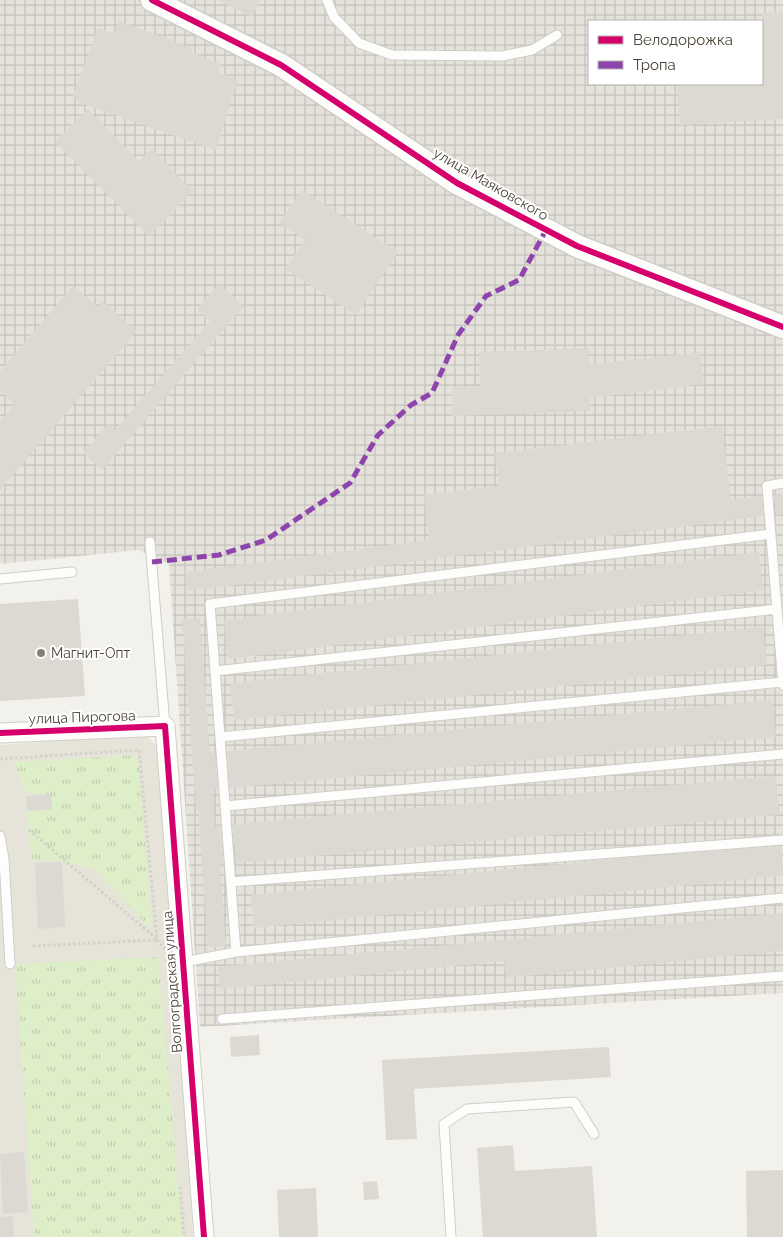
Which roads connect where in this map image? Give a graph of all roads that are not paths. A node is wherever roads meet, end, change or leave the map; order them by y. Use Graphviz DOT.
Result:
graph roads {
  1 [pos="152,0"];
  2 [pos="328,0"];
  3 [pos="557,35"];
  4 [pos="783,327"];
  5 [pos="783,482"];
  6 [pos="771,534"];
  7 [pos="150,542"];
  8 [pos="72,572"];
  9 [pos="0,579"];
  10 [pos="777,609"];
  11 [pos="215,671"];
  12 [pos="783,683"];
  13 [pos="165,726"];
  14 [pos="0,733"];
  15 [pos="220,737"];
  16 [pos="783,754"];
  17 [pos="226,806"];
  18 [pos="0,836"];
  19 [pos="783,840"];
  20 [pos="231,882"];
  21 [pos="783,898"];
  22 [pos="236,952"];
  23 [pos="184,962"];
  24 [pos="10,964"];
  25 [pos="783,976"];
  26 [pos="222,1019"];
  27 [pos="594,1134"];
  28 [pos="204,1237"];
  29 [pos="451,1237"];
  1 -- 4 [label="street, улица Маяковского"];
  2 -- 3 [label="lane"];
  5 -- 6 [label="lane"];
  6 -- 10 [label="lane"];
  6 -- 11 [label="lane"];
  7 -- 13 [label="lane"];
  8 -- 9 [label="lane"];
  10 -- 11 [label="lane"];
  10 -- 12 [label="lane"];
  11 -- 15 [label="lane"];
  12 -- 15 [label="lane"];
  13 -- 14 [label="street, улица Пирогова"];
  13 -- 23 [label="street, Волгоградская улица"];
  15 -- 17 [label="lane"];
  16 -- 17 [label="lane"];
  17 -- 20 [label="lane"];
  18 -- 24 [label="lane"];
  19 -- 20 [label="lane"];
  20 -- 22 [label="lane"];
  21 -- 22 [label="lane"];
  22 -- 23 [label="lane"];
  23 -- 28 [label="street, Волгоградская улица"];
  25 -- 26 [label="lane"];
  27 -- 29 [label="lane"];
}
